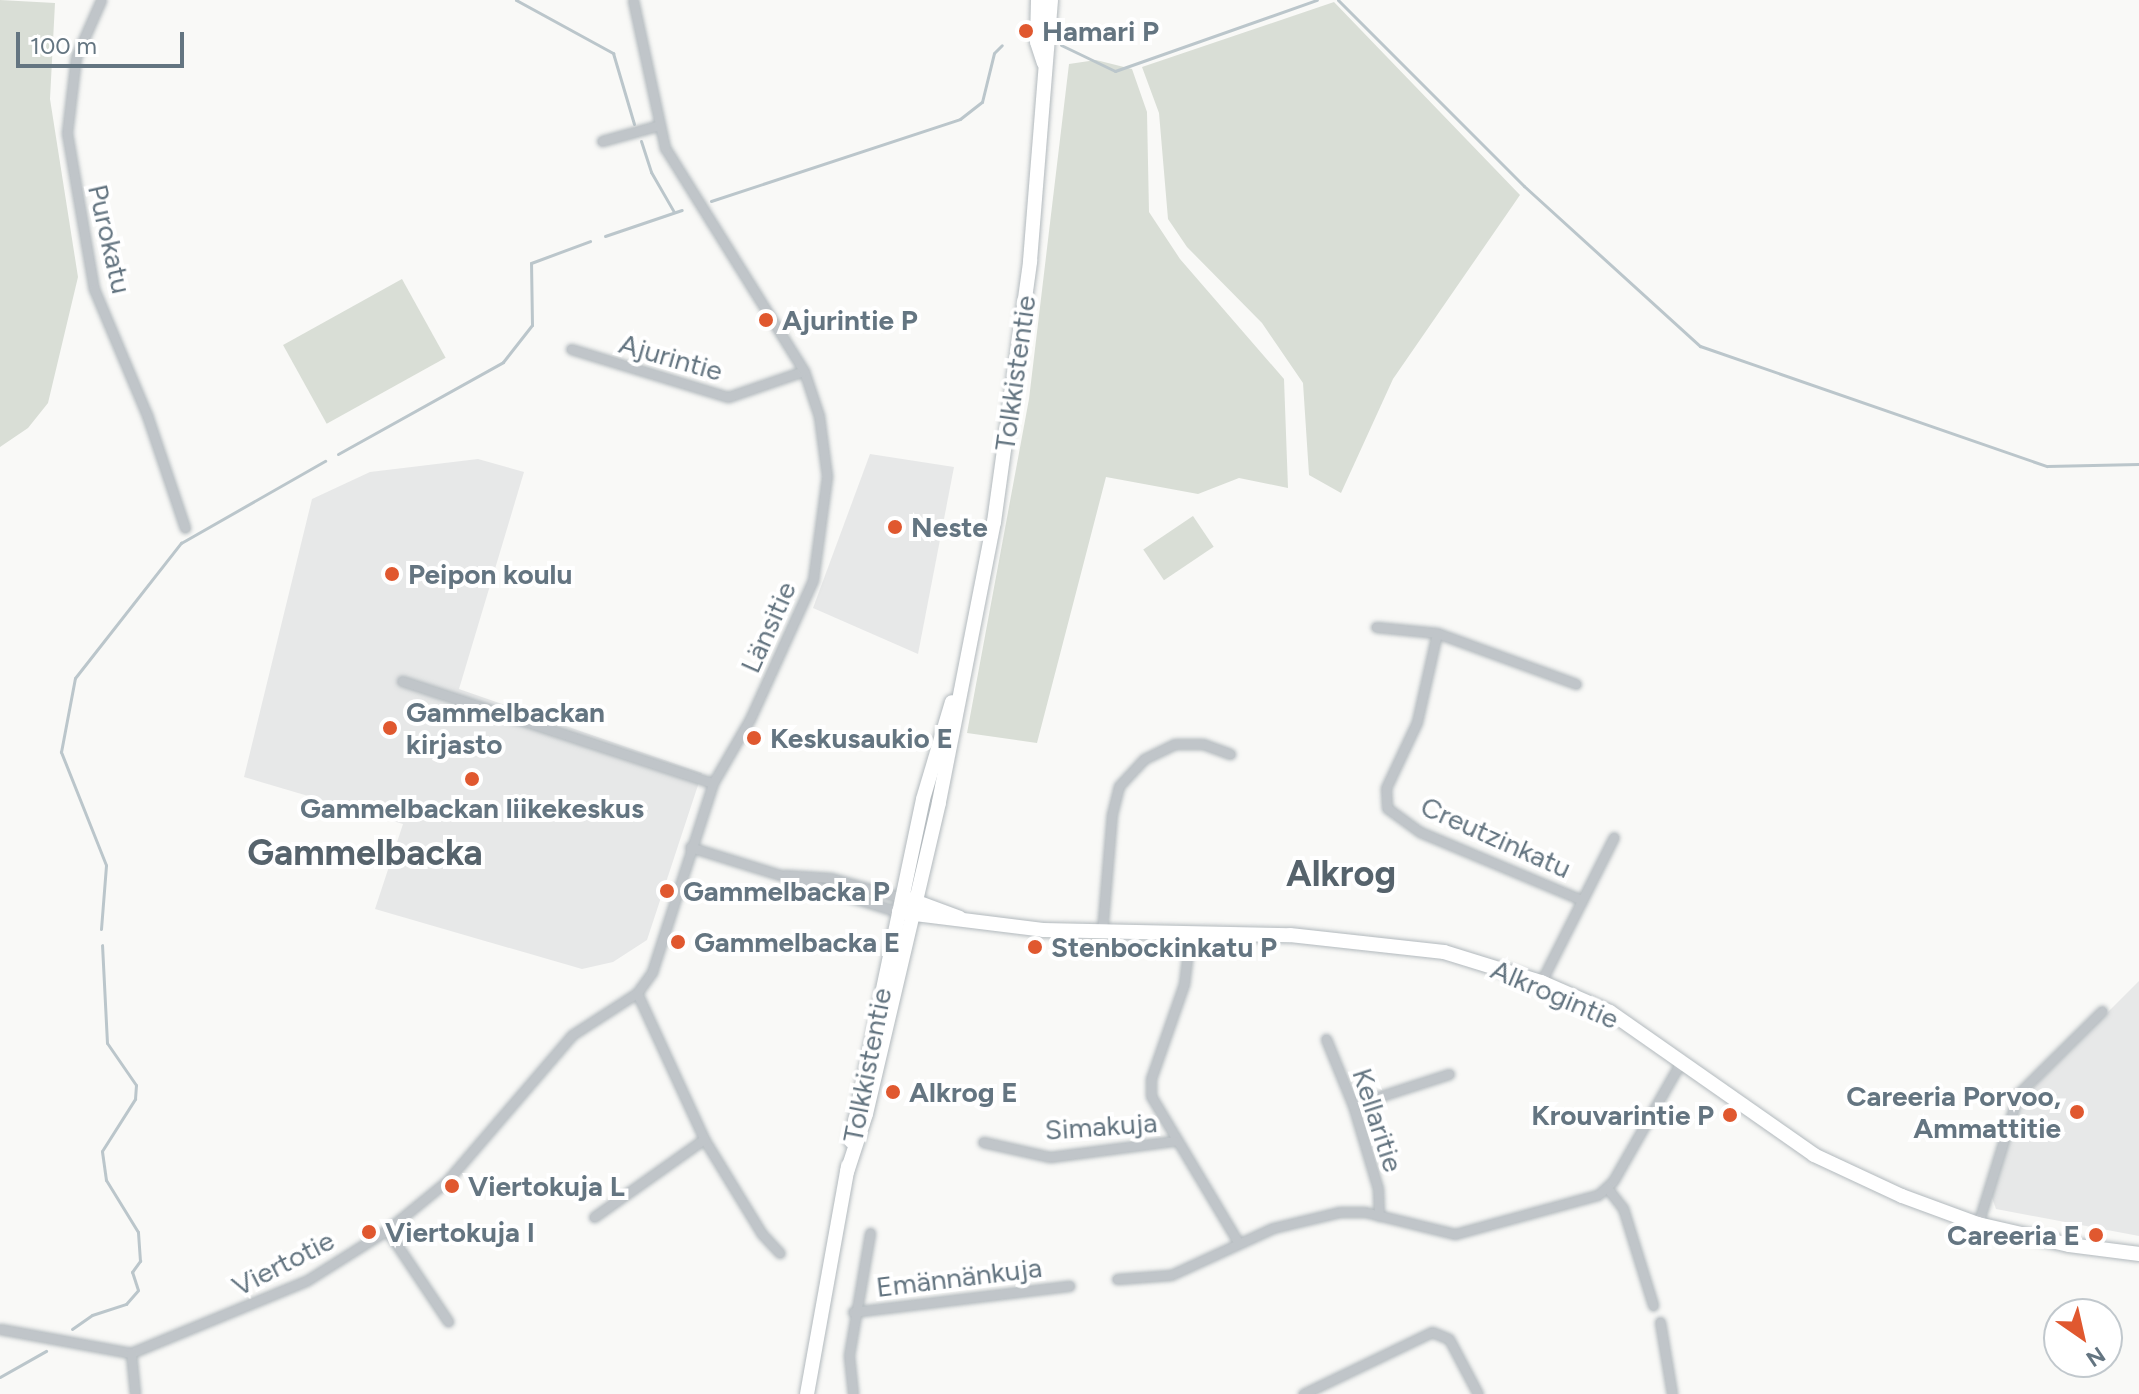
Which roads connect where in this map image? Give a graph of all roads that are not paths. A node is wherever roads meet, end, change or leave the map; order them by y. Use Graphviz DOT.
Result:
graph roads {
  1 [pos="101,0"];
  2 [pos="633,0"];
  3 [pos="1038,0"];
  4 [pos="1051,0"];
  5 [pos="1044,63"];
  6 [pos="656,126"];
  7 [pos="602,141"];
  8 [pos="571,349"];
  9 [pos="804,371"];
  10 [pos="185,528"];
  11 [pos="1376,627"];
  12 [pos="1437,633"];
  13 [pos="402,681"];
  14 [pos="1576,684"];
  15 [pos="1230,754"];
  16 [pos="713,783"];
  17 [pos="1614,837"];
  18 [pos="690,847"];
  19 [pos="779,875"];
  20 [pos="1582,900"];
  21 [pos="907,907"];
  22 [pos="1102,932"];
  23 [pos="1190,934"];
  24 [pos="1541,982"];
  25 [pos="637,993"];
  26 [pos="2102,1011"];
  27 [pos="1326,1039"];
  28 [pos="1682,1060"];
  29 [pos="1449,1074"];
  30 [pos="1353,1105"];
  31 [pos="704,1139"];
  32 [pos="1174,1141"];
  33 [pos="983,1142"];
  34 [pos="1608,1189"];
  35 [pos="1379,1216"];
  36 [pos="594,1217"];
  37 [pos="1978,1224"];
  38 [pos="387,1230"];
  39 [pos="870,1233"];
  40 [pos="1238,1242"];
  41 [pos="780,1253"];
  42 [pos="2139,1254"];
  43 [pos="1117,1279"];
  44 [pos="1069,1286"];
  45 [pos="1653,1305"];
  46 [pos="853,1312"];
  47 [pos="448,1321"];
  48 [pos="1660,1322"];
  49 [pos="0,1329"];
  50 [pos="131,1353"];
  51 [pos="135,1394"];
  52 [pos="807,1394"];
  53 [pos="853,1394"];
  54 [pos="1303,1394"];
  55 [pos="1478,1394"];
  56 [pos="1672,1394"];
  1 -- 10 [label="street, Purokatu"];
  2 -- 6 [label="street, Länsitie"];
  3 -- 5 [label="street, Tolkkistentie"];
  4 -- 5 [label="street, Tolkkistentie"];
  5 -- 21 [label="street, Tolkkistentie"];
  6 -- 7 [label="street"];
  6 -- 9 [label="street, Länsitie"];
  8 -- 9 [label="street, Ajurintie"];
  9 -- 16 [label="street, Länsitie"];
  11 -- 12 [label="street"];
  12 -- 14 [label="street"];
  12 -- 20 [label="street, Creutzinkatu"];
  13 -- 16 [label="street"];
  15 -- 22 [label="street"];
  16 -- 18 [label="street, Länsitie"];
  17 -- 20 [label="street"];
  18 -- 19 [label="street"];
  18 -- 25 [label="street, Länsitie"];
  19 -- 21 [label="street"];
  19 -- 21 [label="street"];
  20 -- 24 [label="street"];
  21 -- 22 [label="street, Alkrogintie"];
  21 -- 52 [label="street, Tolkkistentie"];
  22 -- 23 [label="street, Alkrogintie"];
  23 -- 24 [label="street, Alkrogintie"];
  23 -- 32 [label="street"];
  24 -- 28 [label="street, Alkrogintie"];
  25 -- 31 [label="street"];
  25 -- 38 [label="street, Viertotie"];
  26 -- 37 [label="street"];
  27 -- 30 [label="street, Kellaritie"];
  28 -- 34 [label="street"];
  28 -- 37 [label="street, Alkrogintie"];
  29 -- 30 [label="street"];
  30 -- 35 [label="street, Kellaritie"];
  31 -- 36 [label="street"];
  31 -- 41 [label="street"];
  32 -- 33 [label="street, Simakuja"];
  32 -- 40 [label="street"];
  34 -- 35 [label="street"];
  34 -- 45 [label="street"];
  35 -- 40 [label="street"];
  37 -- 42 [label="street, Alkrogintie"];
  38 -- 47 [label="street"];
  38 -- 50 [label="street, Viertotie"];
  39 -- 46 [label="street"];
  40 -- 43 [label="street"];
  44 -- 46 [label="street, Emännänkuja"];
  46 -- 53 [label="street"];
  48 -- 56 [label="street"];
  49 -- 50 [label="street"];
  50 -- 51 [label="street"];
  54 -- 55 [label="street"];
}
